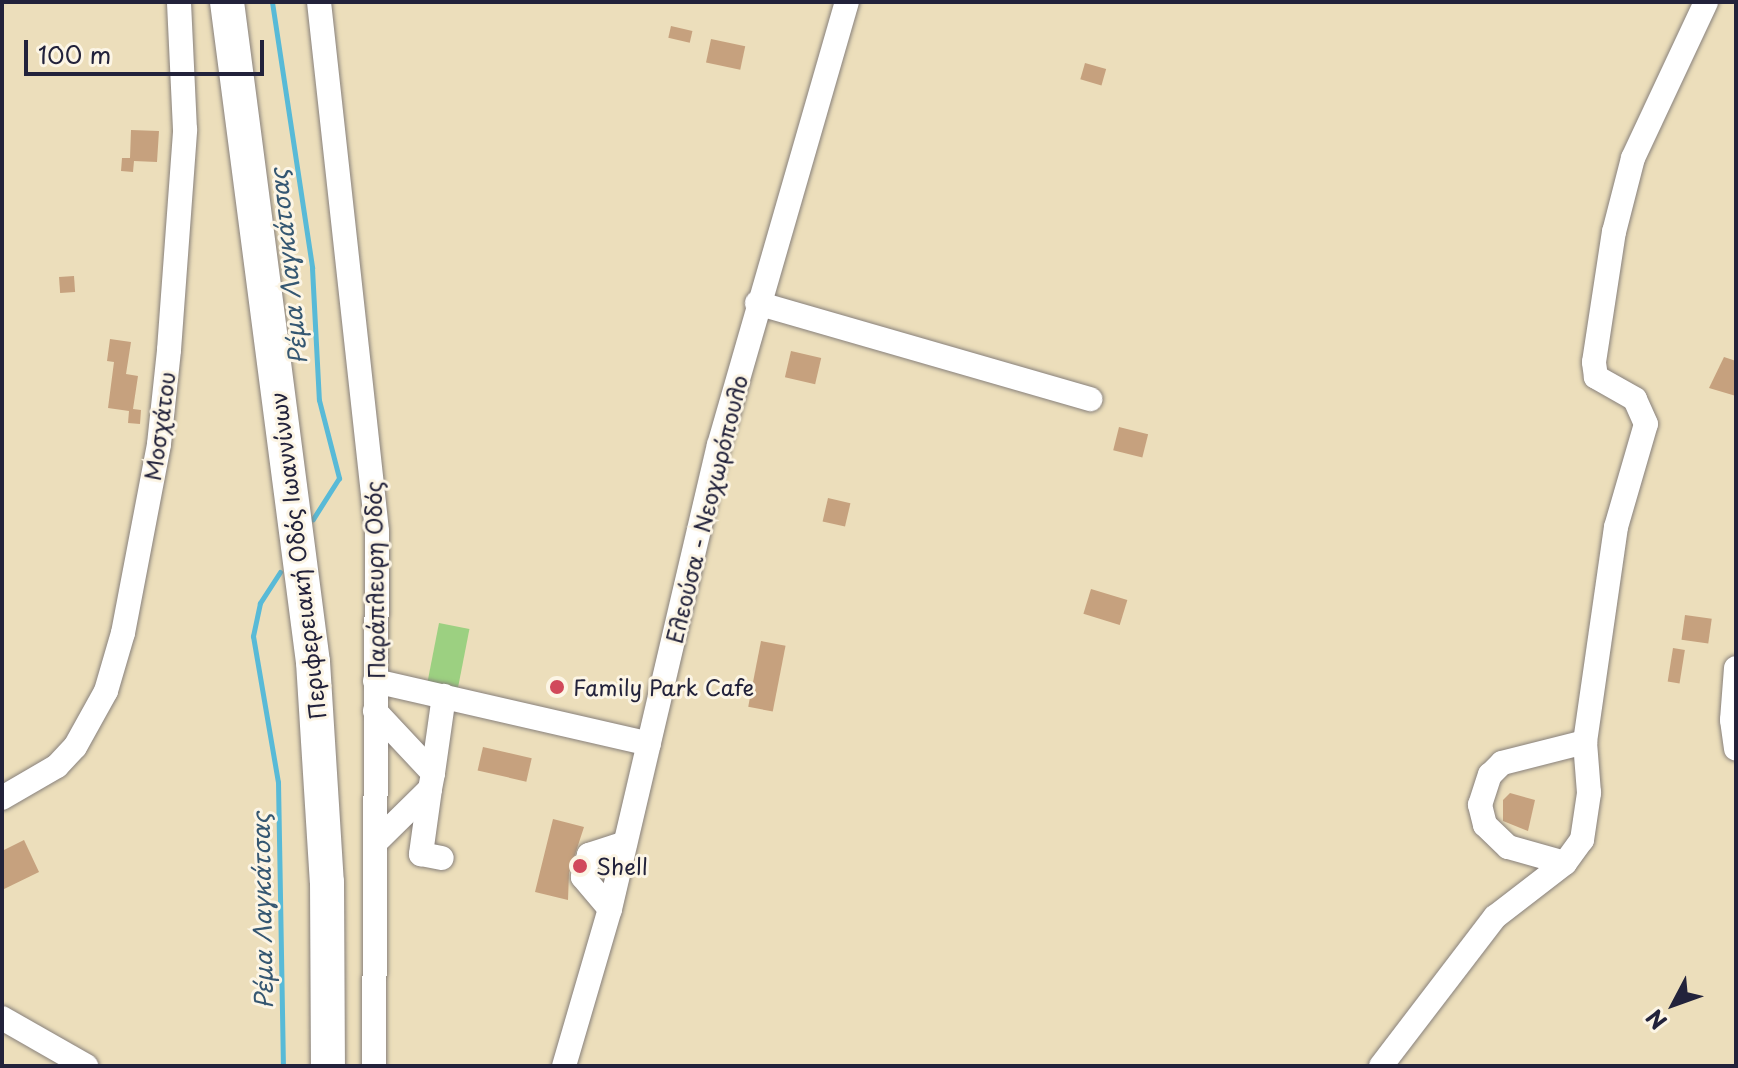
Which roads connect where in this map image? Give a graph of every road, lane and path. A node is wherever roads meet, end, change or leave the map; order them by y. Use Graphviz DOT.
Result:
graph roads {
  1 [pos="179,2"];
  2 [pos="227,2"];
  3 [pos="319,2"];
  4 [pos="847,2"];
  5 [pos="1706,2"];
  6 [pos="757,303"];
  7 [pos="1090,399"];
  8 [pos="1736,668"];
  9 [pos="375,681"];
  10 [pos="444,696"];
  11 [pos="375,711"];
  12 [pos="1585,742"];
  13 [pos="649,744"];
  14 [pos="1736,749"];
  15 [pos="432,781"];
  16 [pos="2,798"];
  17 [pos="375,843"];
  18 [pos="625,843"];
  19 [pos="442,858"];
  20 [pos="1565,863"];
  21 [pos="610,909"];
  22 [pos="2,1018"];
  23 [pos="86,1066"];
  24 [pos="328,1066"];
  25 [pos="374,1066"];
  26 [pos="564,1066"];
  27 [pos="1381,1066"];
  1 -- 16 [label="street, Μοσχάτου"];
  2 -- 24 [label="highway, Περιφερειακή Οδός Ιωαννίνων"];
  3 -- 9 [label="street, Παράπλευρη Οδός"];
  4 -- 6 [label="street, Ελεούσα - Νεοχωρόπουλο"];
  5 -- 12 [label="street"];
  6 -- 7 [label="street"];
  6 -- 13 [label="street, Ελεούσα - Νεοχωρόπουλο"];
  8 -- 14 [label="street"];
  9 -- 10 [label="street"];
  9 -- 11 [label="street, Παράπλευρη Οδός"];
  10 -- 13 [label="street"];
  10 -- 15 [label="street"];
  11 -- 15 [label="street"];
  11 -- 17 [label="street, Παράπλευρη Οδός"];
  12 -- 20 [label="street"];
  12 -- 20 [label="street"];
  13 -- 18 [label="street, Ελεούσα - Νεοχωρόπουλο"];
  15 -- 17 [label="street"];
  15 -- 19 [label="street"];
  17 -- 25 [label="street, Παράπλευρη Οδός"];
  18 -- 21 [label="street, Ελεούσα - Νεοχωρόπουλο"];
  18 -- 21 [label="street"];
  20 -- 27 [label="street"];
  21 -- 26 [label="street, Ελεούσα - Νεοχωρόπουλο"];
  22 -- 23 [label="street"];
}
